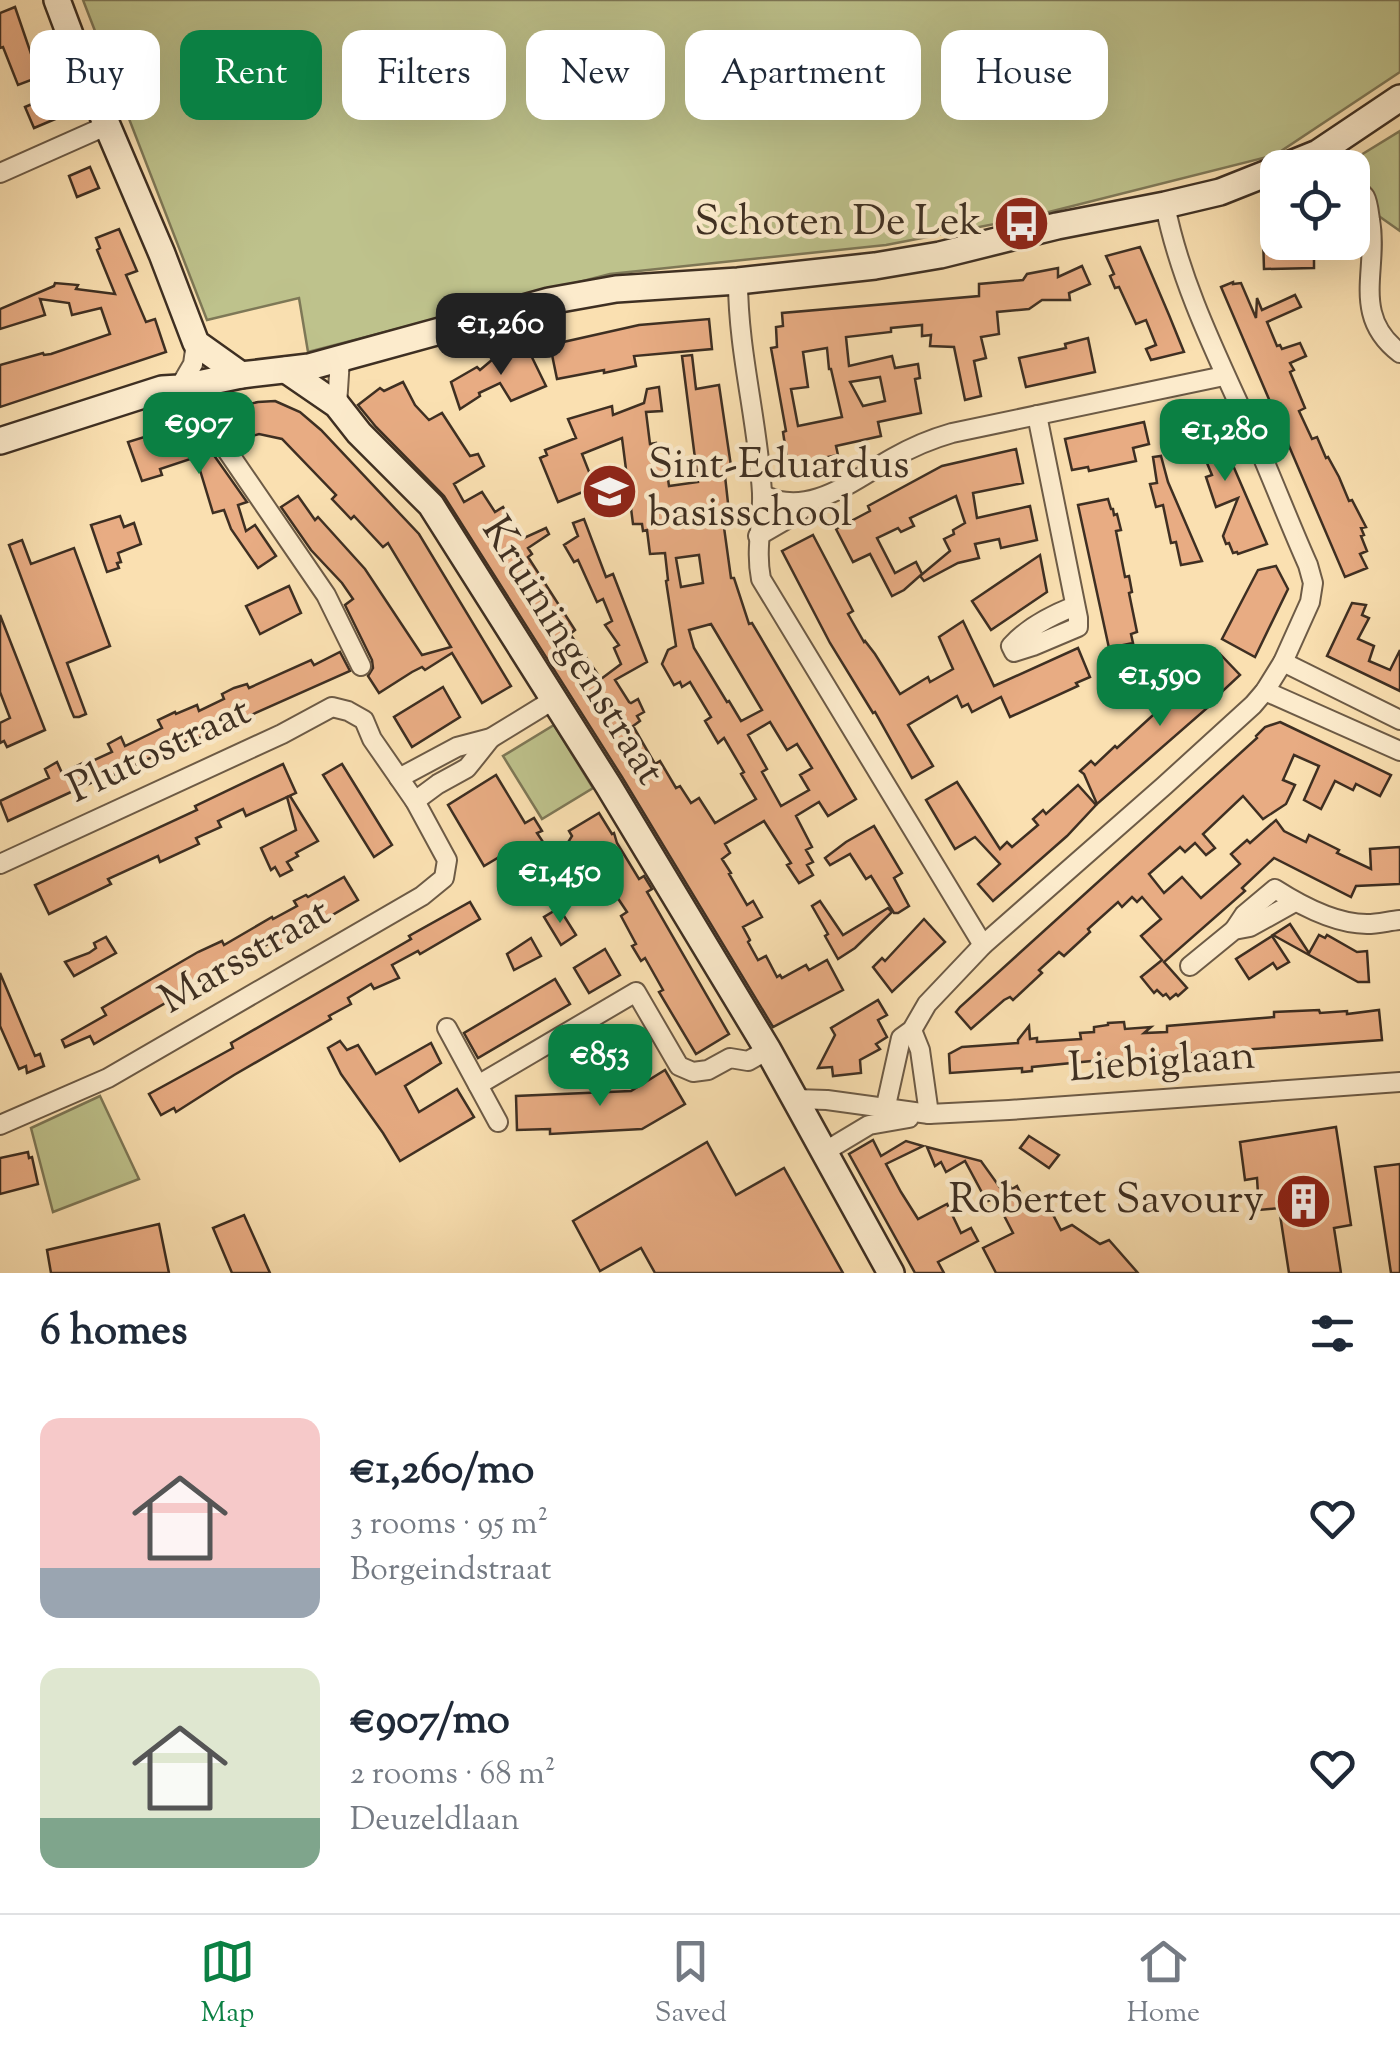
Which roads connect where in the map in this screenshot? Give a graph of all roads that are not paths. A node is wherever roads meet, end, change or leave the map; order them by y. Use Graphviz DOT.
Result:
graph roads {
  1 [pos="57,0"];
  2 [pos="1400,98"];
  3 [pos="108,125"];
  4 [pos="1336,150"];
  5 [pos="0,173"];
  6 [pos="1260,176"];
  7 [pos="1165,205"];
  8 [pos="1370,218"];
  9 [pos="738,281"];
  10 [pos="196,343"];
  11 [pos="1400,353"];
  12 [pos="340,358"];
  13 [pos="286,370"];
  14 [pos="241,375"];
  15 [pos="1224,376"];
  16 [pos="179,388"];
  17 [pos="337,405"];
  18 [pos="1037,415"];
  19 [pos="0,441"];
  20 [pos="0,455"];
  21 [pos="762,494"];
  22 [pos="814,500"];
  23 [pos="758,536"];
  24 [pos="1075,606"];
  25 [pos="1283,662"];
  26 [pos="360,666"];
  27 [pos="1264,691"];
  28 [pos="554,700"];
  29 [pos="348,710"];
  30 [pos="1400,720"];
  31 [pos="491,738"];
  32 [pos="1400,750"];
  33 [pos="399,778"];
  34 [pos="414,801"];
  35 [pos="0,864"];
  36 [pos="1400,920"];
  37 [pos="983,944"];
  38 [pos="1190,966"];
  39 [pos="447,1028"];
  40 [pos="912,1030"];
  41 [pos="768,1050"];
  42 [pos="1400,1082"];
  43 [pos="478,1085"];
  44 [pos="795,1099"];
  45 [pos="884,1110"];
  46 [pos="929,1114"];
  47 [pos="498,1122"];
  48 [pos="0,1125"];
  49 [pos="824,1152"];
  50 [pos="891,1273"];
  1 -- 3 [label="street"];
  2 -- 4 [label="street"];
  3 -- 5 [label="street"];
  3 -- 10 [label="street"];
  6 -- 7 [label="street"];
  7 -- 9 [label="street"];
  7 -- 15 [label="street"];
  8 -- 11 [label="street"];
  9 -- 12 [label="street"];
  9 -- 21 [label="street"];
  10 -- 14 [label="street"];
  10 -- 16 [label="street"];
  12 -- 13 [label="street"];
  12 -- 17 [label="street"];
  13 -- 14 [label="street"];
  13 -- 17 [label="street, Kruiningenstraat"];
  14 -- 16 [label="street"];
  15 -- 18 [label="street"];
  15 -- 25 [label="street"];
  16 -- 19 [label="street"];
  16 -- 20 [label="street"];
  16 -- 26 [label="street"];
  17 -- 28 [label="street, Kruiningenstraat"];
  18 -- 22 [label="street"];
  18 -- 24 [label="street"];
  21 -- 22 [label="street"];
  21 -- 23 [label="street"];
  22 -- 23 [label="street"];
  23 -- 37 [label="street"];
  25 -- 27 [label="street"];
  25 -- 30 [label="street"];
  27 -- 32 [label="street"];
  27 -- 37 [label="street"];
  28 -- 31 [label="street"];
  28 -- 41 [label="street, Kruiningenstraat"];
  29 -- 33 [label="street, Marsstraat"];
  29 -- 35 [label="street, Plutostraat"];
  31 -- 33 [label="street"];
  31 -- 34 [label="street"];
  33 -- 34 [label="street, Marsstraat"];
  34 -- 48 [label="street, Marsstraat"];
  36 -- 38 [label="street"];
  37 -- 40 [label="street"];
  39 -- 43 [label="street"];
  40 -- 45 [label="street"];
  40 -- 46 [label="street"];
  41 -- 43 [label="street"];
  41 -- 44 [label="street, Kruiningenstraat"];
  42 -- 46 [label="street, Liebiglaan"];
  43 -- 47 [label="street"];
  44 -- 45 [label="street, Liebiglaan"];
  44 -- 49 [label="street, Kruiningenstraat"];
  45 -- 46 [label="street, Liebiglaan"];
  46 -- 49 [label="street, Liebiglaan"];
  49 -- 50 [label="street, Kruiningenstraat"];
}
